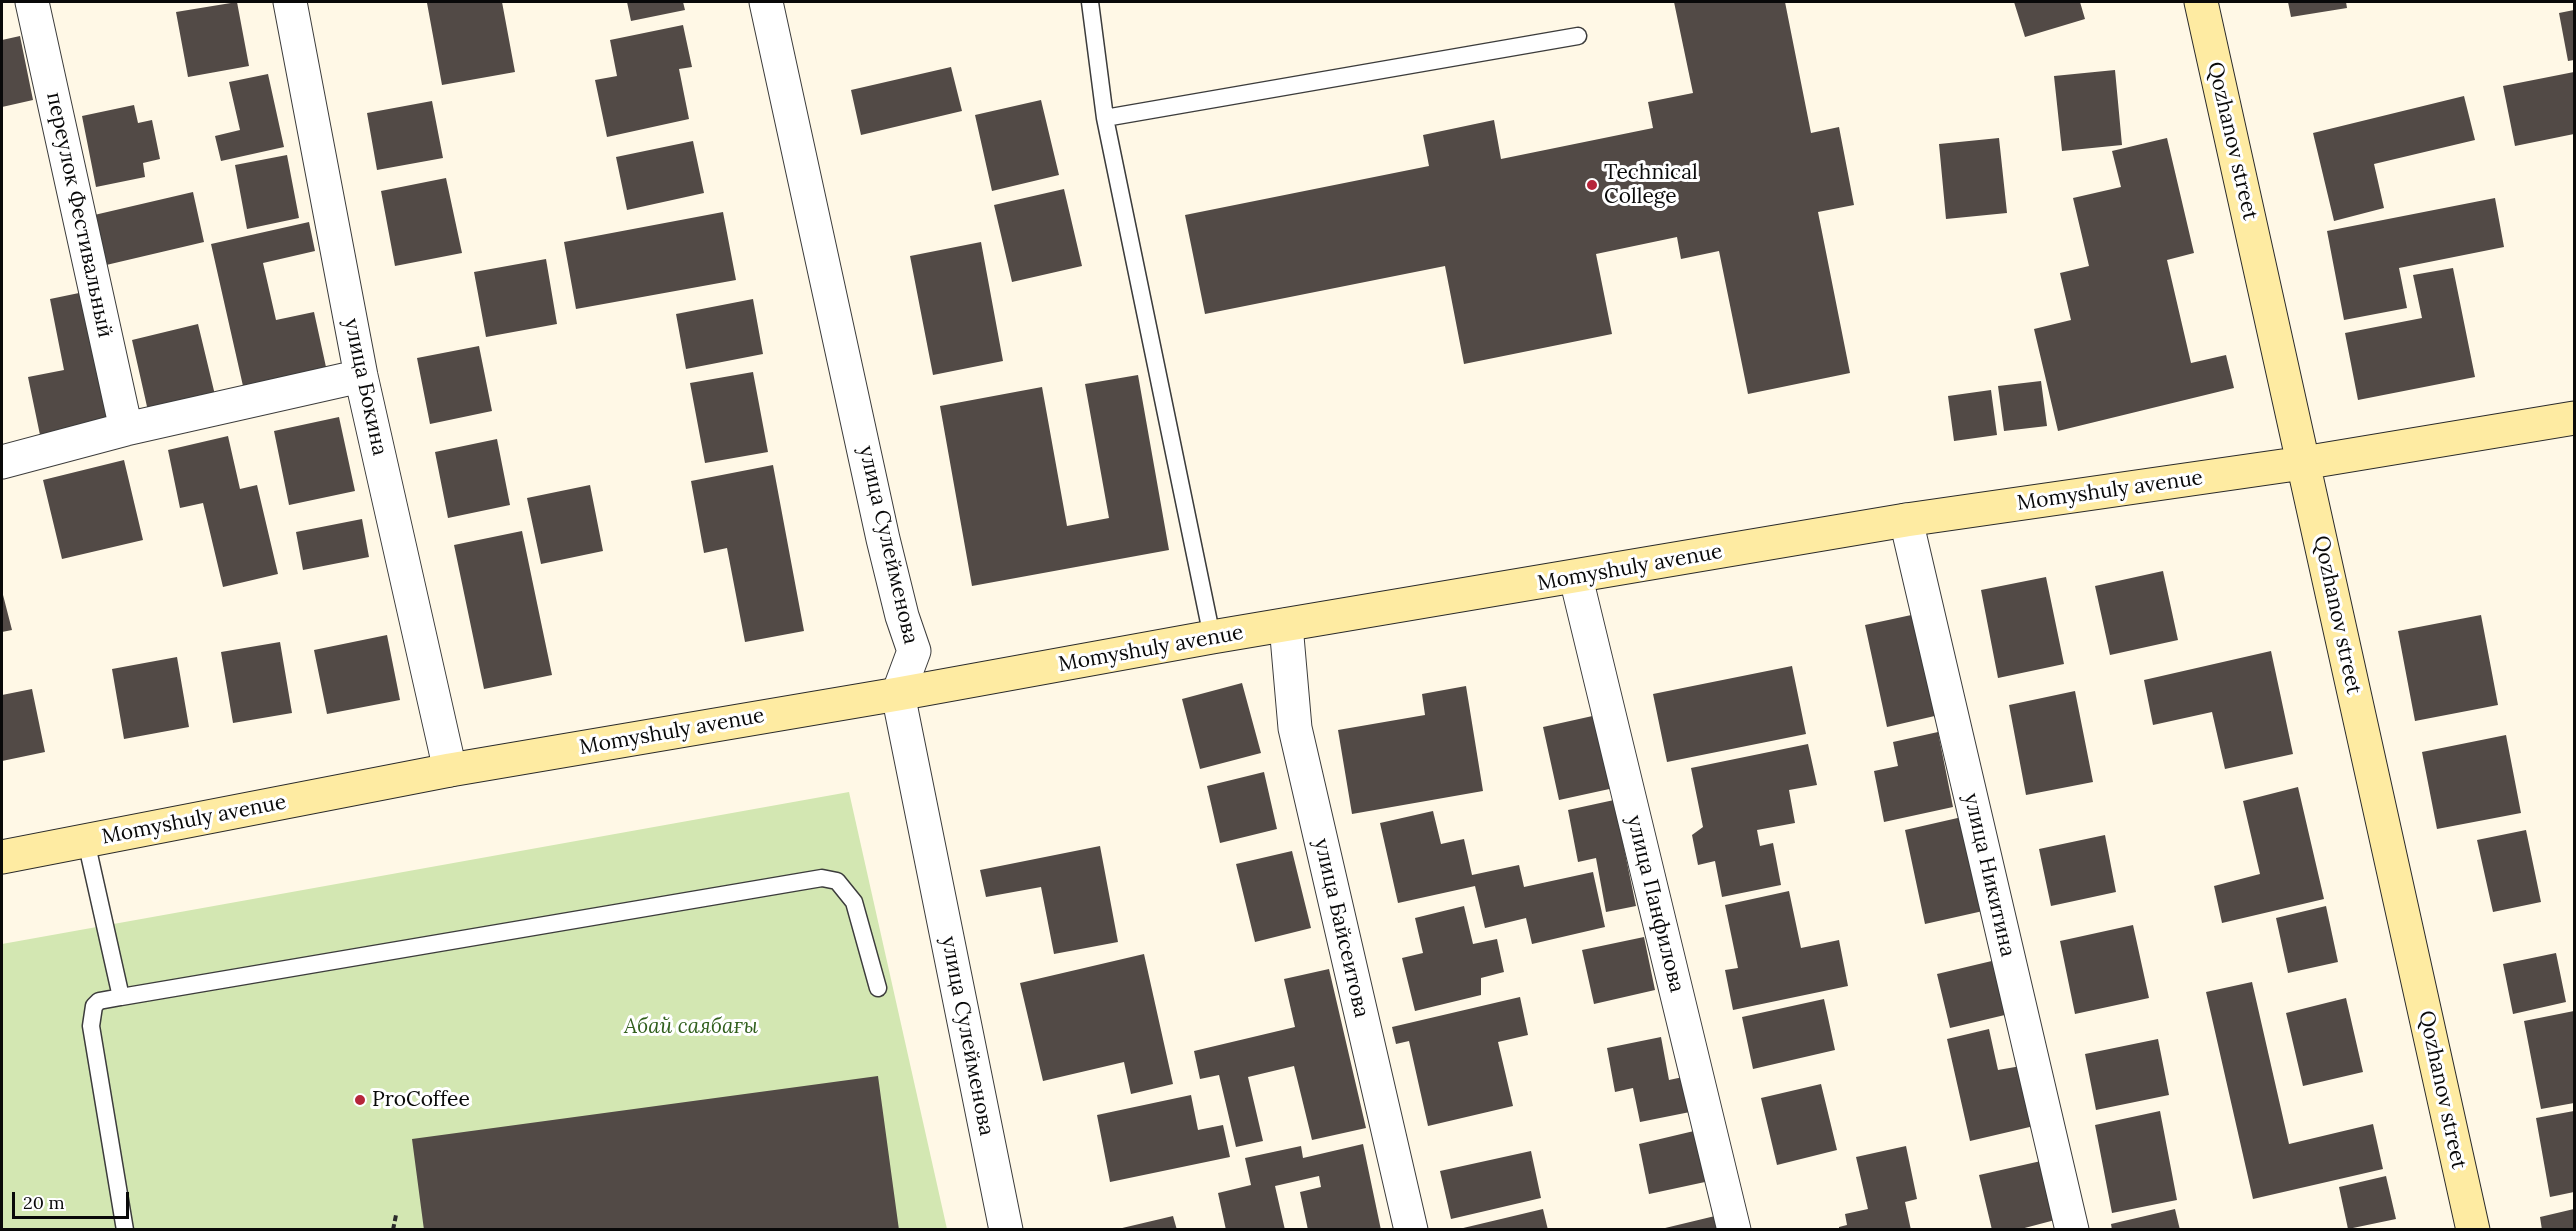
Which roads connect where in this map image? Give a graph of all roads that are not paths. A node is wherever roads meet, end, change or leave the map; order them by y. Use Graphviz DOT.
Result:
graph roads {
  1 [pos="32,2"];
  2 [pos="290,2"];
  3 [pos="766,2"];
  4 [pos="1090,2"];
  5 [pos="2201,2"];
  6 [pos="1578,36"];
  7 [pos="1105,118"];
  8 [pos="361,376"];
  9 [pos="2574,418"];
  10 [pos="126,429"];
  11 [pos="2,462"];
  12 [pos="2303,463"];
  13 [pos="1906,520"];
  14 [pos="1576,578"];
  15 [pos="1286,625"];
  16 [pos="1212,637"];
  17 [pos="898,694"];
  18 [pos="450,770"];
  19 [pos="86,840"];
  20 [pos="2,857"];
  21 [pos="878,988"];
  22 [pos="121,997"];
  23 [pos="125,1230"];
  24 [pos="1006,1230"];
  25 [pos="1411,1230"];
  26 [pos="1734,1230"];
  27 [pos="2072,1230"];
  28 [pos="2473,1230"];
  1 -- 10 [label="street, переулок Фестивальный"];
  2 -- 8 [label="street, улица Бокина"];
  3 -- 17 [label="street, улица Сулейменова"];
  4 -- 7 [label="lane"];
  5 -- 12 [label="main road, Qozhanov street"];
  6 -- 7 [label="lane"];
  7 -- 16 [label="lane"];
  8 -- 10 [label="street"];
  8 -- 18 [label="street, улица Бокина"];
  9 -- 12 [label="main road, Momyshuly avenue"];
  10 -- 11 [label="street"];
  12 -- 13 [label="main road, Momyshuly avenue"];
  12 -- 28 [label="main road, Qozhanov street"];
  13 -- 14 [label="main road, Momyshuly avenue"];
  13 -- 27 [label="street, улица Никитина"];
  14 -- 15 [label="main road, Momyshuly avenue"];
  14 -- 26 [label="street, улица Панфилова"];
  15 -- 16 [label="main road, Momyshuly avenue"];
  15 -- 25 [label="street, улица Байсеитова"];
  16 -- 17 [label="main road, Momyshuly avenue"];
  17 -- 18 [label="main road, Momyshuly avenue"];
  17 -- 24 [label="street, улица Сулейменова"];
  18 -- 19 [label="main road, Momyshuly avenue"];
  19 -- 20 [label="main road, Momyshuly avenue"];
  19 -- 22 [label="lane"];
  21 -- 22 [label="lane"];
  22 -- 23 [label="lane"];
}
